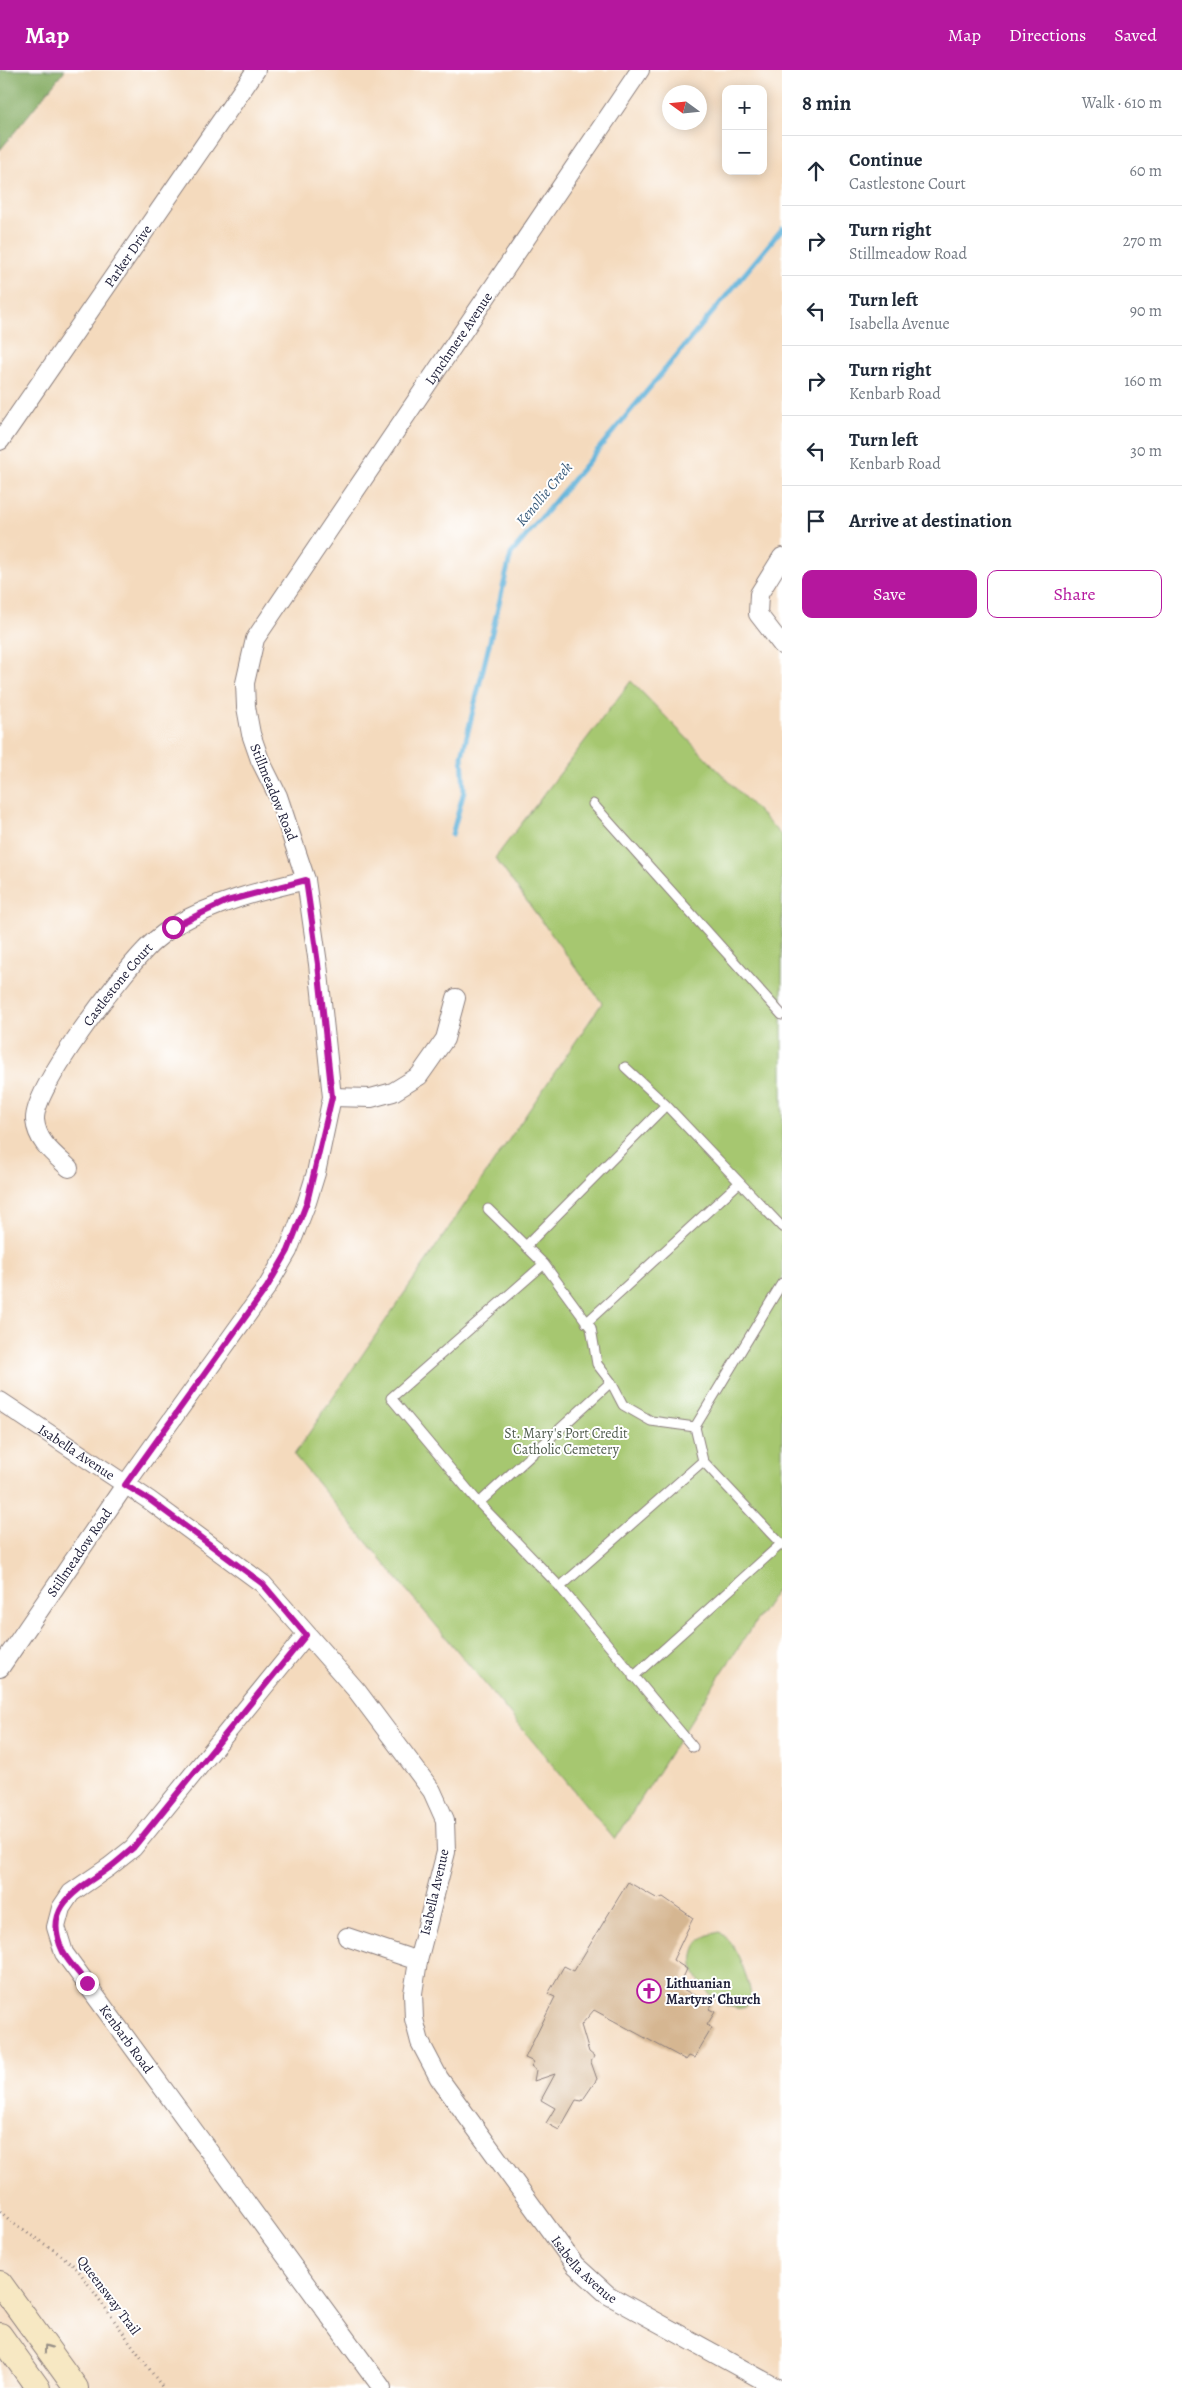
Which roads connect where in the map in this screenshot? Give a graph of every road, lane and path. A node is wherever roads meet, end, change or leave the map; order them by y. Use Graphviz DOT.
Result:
graph roads {
  1 [pos="256,70"];
  2 [pos="640,70"];
  3 [pos="0,441"];
  4 [pos="782,557"];
  5 [pos="278,605"];
  6 [pos="782,645"];
  7 [pos="593,804"];
  8 [pos="306,880"];
  9 [pos="456,998"];
  10 [pos="782,1015"];
  11 [pos="625,1067"];
  12 [pos="332,1097"];
  13 [pos="666,1105"];
  14 [pos="69,1168"];
  15 [pos="739,1183"];
  16 [pos="488,1209"];
  17 [pos="782,1227"];
  18 [pos="526,1246"];
  19 [pos="544,1264"];
  20 [pos="782,1283"];
  21 [pos="586,1323"];
  22 [pos="611,1382"];
  23 [pos="0,1401"];
  24 [pos="695,1427"];
  25 [pos="703,1461"];
  26 [pos="125,1485"];
  27 [pos="480,1502"];
  28 [pos="560,1587"];
  29 [pos="306,1635"];
  30 [pos="0,1668"];
  31 [pos="633,1677"];
  32 [pos="693,1746"];
  33 [pos="347,1937"];
  34 [pos="418,1961"];
  35 [pos="0,2211"];
  36 [pos="0,2283"];
  37 [pos="0,2335"];
  38 [pos="38,2388"];
  39 [pos="76,2388"];
  40 [pos="163,2388"];
  41 [pos="382,2388"];
  42 [pos="777,2388"];
  1 -- 3 [label="street, Parker Drive"];
  2 -- 5 [label="street, Lynchmere Avenue"];
  4 -- 6 [label="street"];
  5 -- 8 [label="street, Stillmeadow Road"];
  7 -- 10 [label="lane"];
  8 -- 12 [label="street, Stillmeadow Road"];
  8 -- 14 [label="street, Castlestone Court"];
  9 -- 12 [label="street"];
  11 -- 13 [label="lane"];
  12 -- 26 [label="street, Stillmeadow Road"];
  13 -- 15 [label="lane"];
  13 -- 18 [label="lane"];
  15 -- 17 [label="lane"];
  15 -- 21 [label="lane"];
  16 -- 18 [label="lane"];
  18 -- 19 [label="lane"];
  19 -- 21 [label="lane"];
  19 -- 27 [label="lane"];
  20 -- 24 [label="lane"];
  21 -- 22 [label="lane"];
  22 -- 24 [label="lane"];
  22 -- 27 [label="lane"];
  23 -- 26 [label="street, Isabella Avenue"];
  24 -- 25 [label="lane"];
  25 -- 28 [label="lane"];
  25 -- 31 [label="lane"];
  26 -- 29 [label="street, Isabella Avenue"];
  26 -- 30 [label="street, Stillmeadow Road"];
  27 -- 28 [label="lane"];
  28 -- 31 [label="lane"];
  29 -- 34 [label="street, Isabella Avenue"];
  29 -- 41 [label="street, Kenbarb Road"];
  31 -- 32 [label="lane"];
  33 -- 34 [label="street"];
  34 -- 42 [label="street, Isabella Avenue"];
  35 -- 40 [label="path, Queensway Trail"];
  39 -- 36 [label="main road, one-way"];
  37 -- 38 [label="main road"];
}
